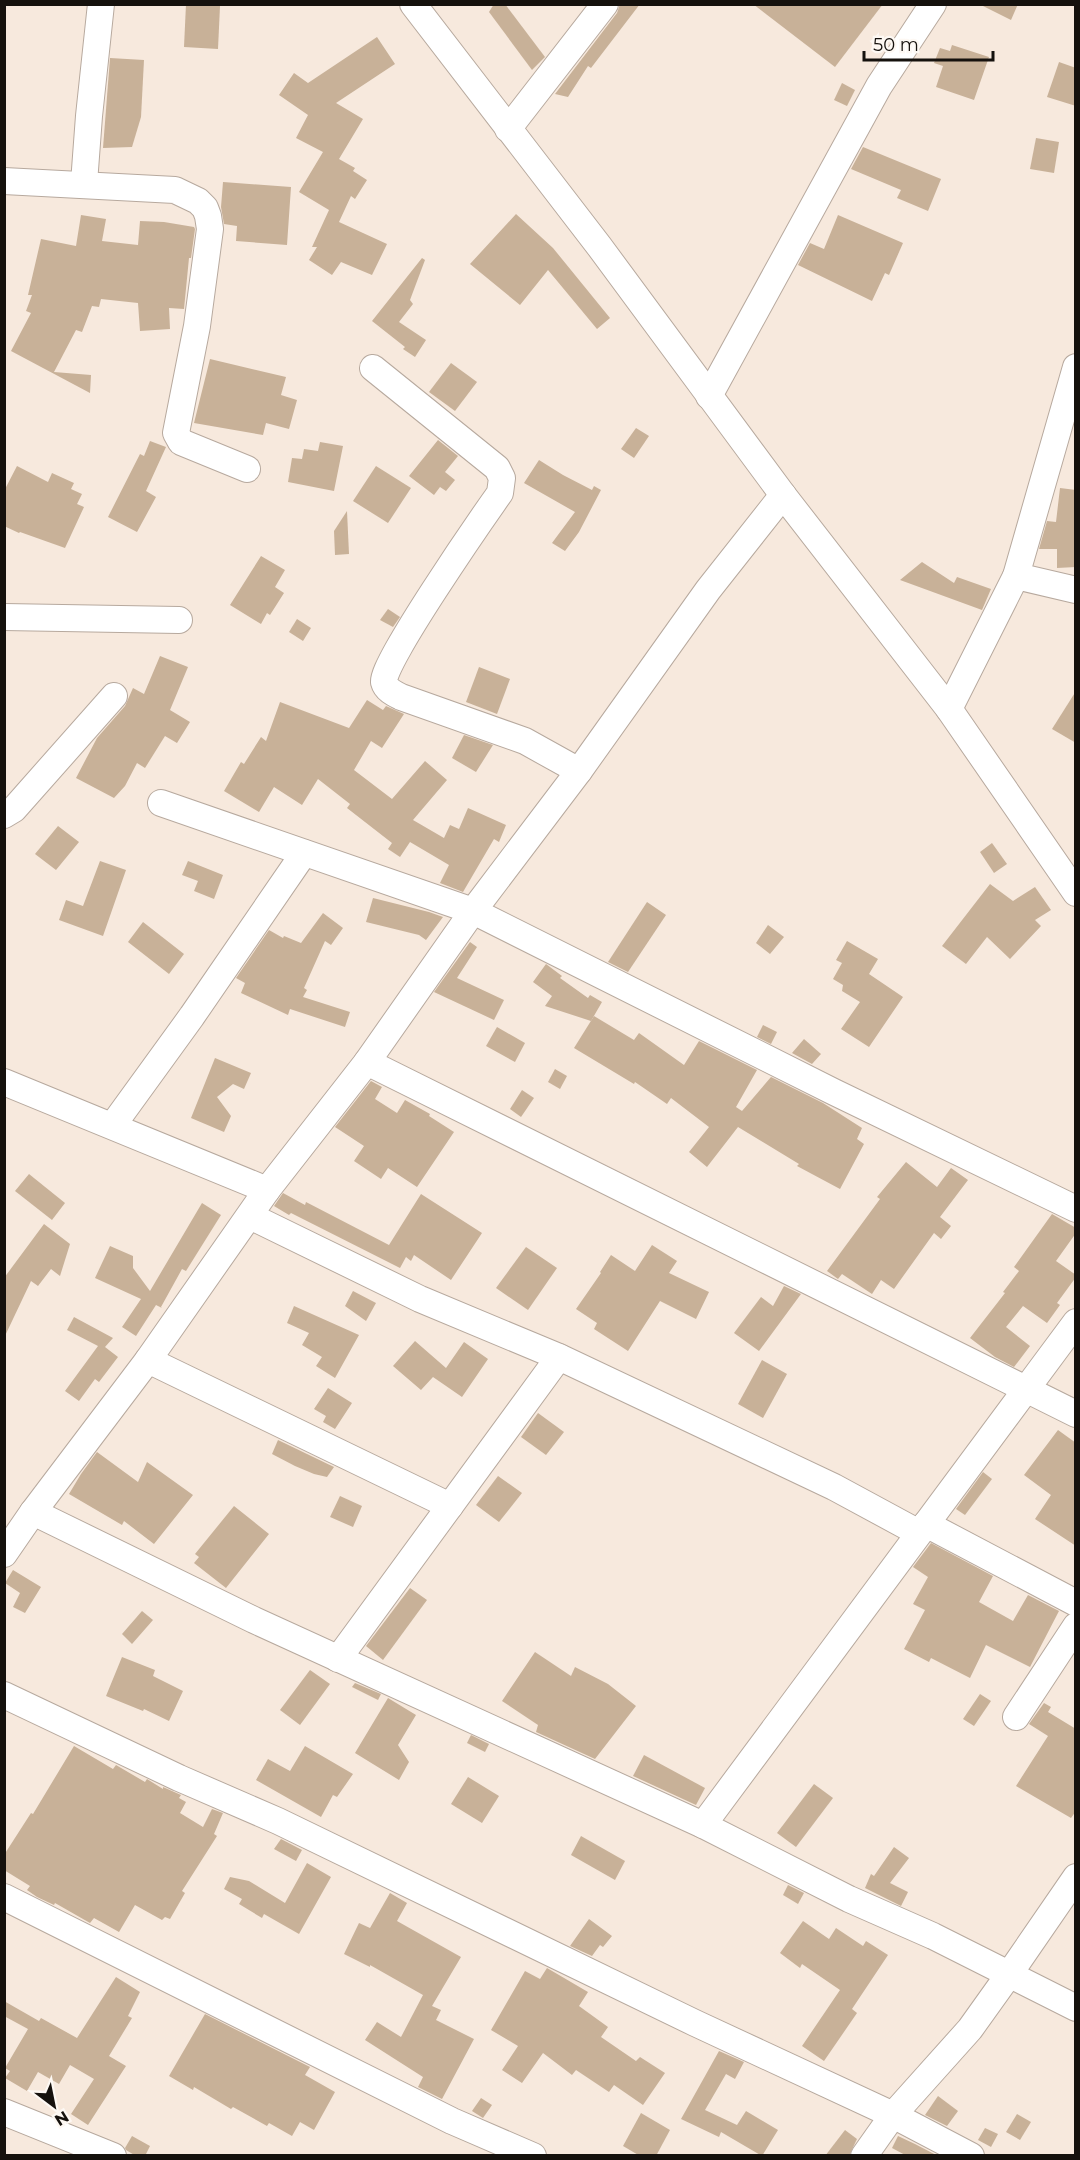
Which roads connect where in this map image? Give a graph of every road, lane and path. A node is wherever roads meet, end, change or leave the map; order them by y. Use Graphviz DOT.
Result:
graph roads {
  1 [pos="101,4"];
  2 [pos="413,4"];
  3 [pos="605,4"];
  4 [pos="933,4"];
  5 [pos="508,129"];
  6 [pos="4,181"];
  7 [pos="84,183"];
  8 [pos="1076,367"];
  9 [pos="373,368"];
  10 [pos="709,396"];
  11 [pos="247,469"];
  12 [pos="783,495"];
  13 [pos="1016,576"];
  14 [pos="1076,590"];
  15 [pos="4,617"];
  16 [pos="179,620"];
  17 [pos="114,696"];
  18 [pos="949,709"];
  19 [pos="579,771"];
  20 [pos="161,803"];
  21 [pos="4,815"];
  22 [pos="304,853"];
  23 [pos="1076,893"];
  24 [pos="473,911"];
  25 [pos="368,1062"];
  26 [pos="4,1082"];
  27 [pos="113,1125"];
  28 [pos="267,1190"];
  29 [pos="1076,1209"];
  30 [pos="250,1216"];
  31 [pos="1076,1322"];
  32 [pos="559,1358"];
  33 [pos="148,1360"];
  34 [pos="1025,1390"];
  35 [pos="1076,1414"];
  36 [pos="450,1506"];
  37 [pos="33,1512"];
  38 [pos="923,1528"];
  39 [pos="4,1554"];
  40 [pos="1076,1603"];
  41 [pos="1076,1626"];
  42 [pos="338,1659"];
  43 [pos="4,1695"];
  44 [pos="1016,1717"];
  45 [pos="703,1825"];
  46 [pos="1076,1876"];
  47 [pos="4,1897"];
  48 [pos="1010,1973"];
  49 [pos="1076,2008"];
  50 [pos="4,2112"];
  51 [pos="893,2115"];
  52 [pos="113,2156"];
  53 [pos="533,2156"];
  54 [pos="864,2156"];
  55 [pos="971,2156"];
  1 -- 7 [label="street"];
  2 -- 5 [label="street"];
  3 -- 5 [label="street"];
  4 -- 10 [label="street"];
  5 -- 10 [label="street"];
  6 -- 7 [label="street"];
  7 -- 11 [label="street"];
  8 -- 13 [label="street"];
  9 -- 19 [label="street"];
  10 -- 12 [label="street"];
  12 -- 18 [label="street"];
  12 -- 19 [label="street"];
  13 -- 14 [label="street"];
  13 -- 18 [label="street"];
  15 -- 16 [label="street"];
  17 -- 21 [label="street"];
  18 -- 23 [label="street"];
  19 -- 24 [label="street"];
  20 -- 22 [label="street"];
  22 -- 24 [label="street"];
  22 -- 27 [label="street"];
  24 -- 25 [label="street"];
  24 -- 29 [label="street"];
  25 -- 28 [label="street"];
  25 -- 34 [label="street"];
  26 -- 27 [label="street"];
  27 -- 28 [label="street"];
  28 -- 30 [label="street"];
  30 -- 32 [label="street"];
  30 -- 33 [label="street"];
  31 -- 34 [label="street"];
  32 -- 36 [label="street"];
  32 -- 38 [label="street"];
  33 -- 36 [label="street"];
  33 -- 37 [label="street"];
  34 -- 35 [label="street"];
  34 -- 38 [label="street"];
  36 -- 42 [label="street"];
  37 -- 39 [label="street"];
  37 -- 42 [label="street"];
  38 -- 40 [label="street"];
  38 -- 45 [label="street"];
  41 -- 44 [label="street"];
  42 -- 45 [label="street"];
  43 -- 51 [label="street"];
  45 -- 48 [label="street"];
  46 -- 48 [label="street"];
  47 -- 53 [label="street"];
  48 -- 49 [label="street"];
  48 -- 51 [label="street"];
  50 -- 52 [label="street"];
  51 -- 54 [label="street"];
  51 -- 55 [label="street"];
}
